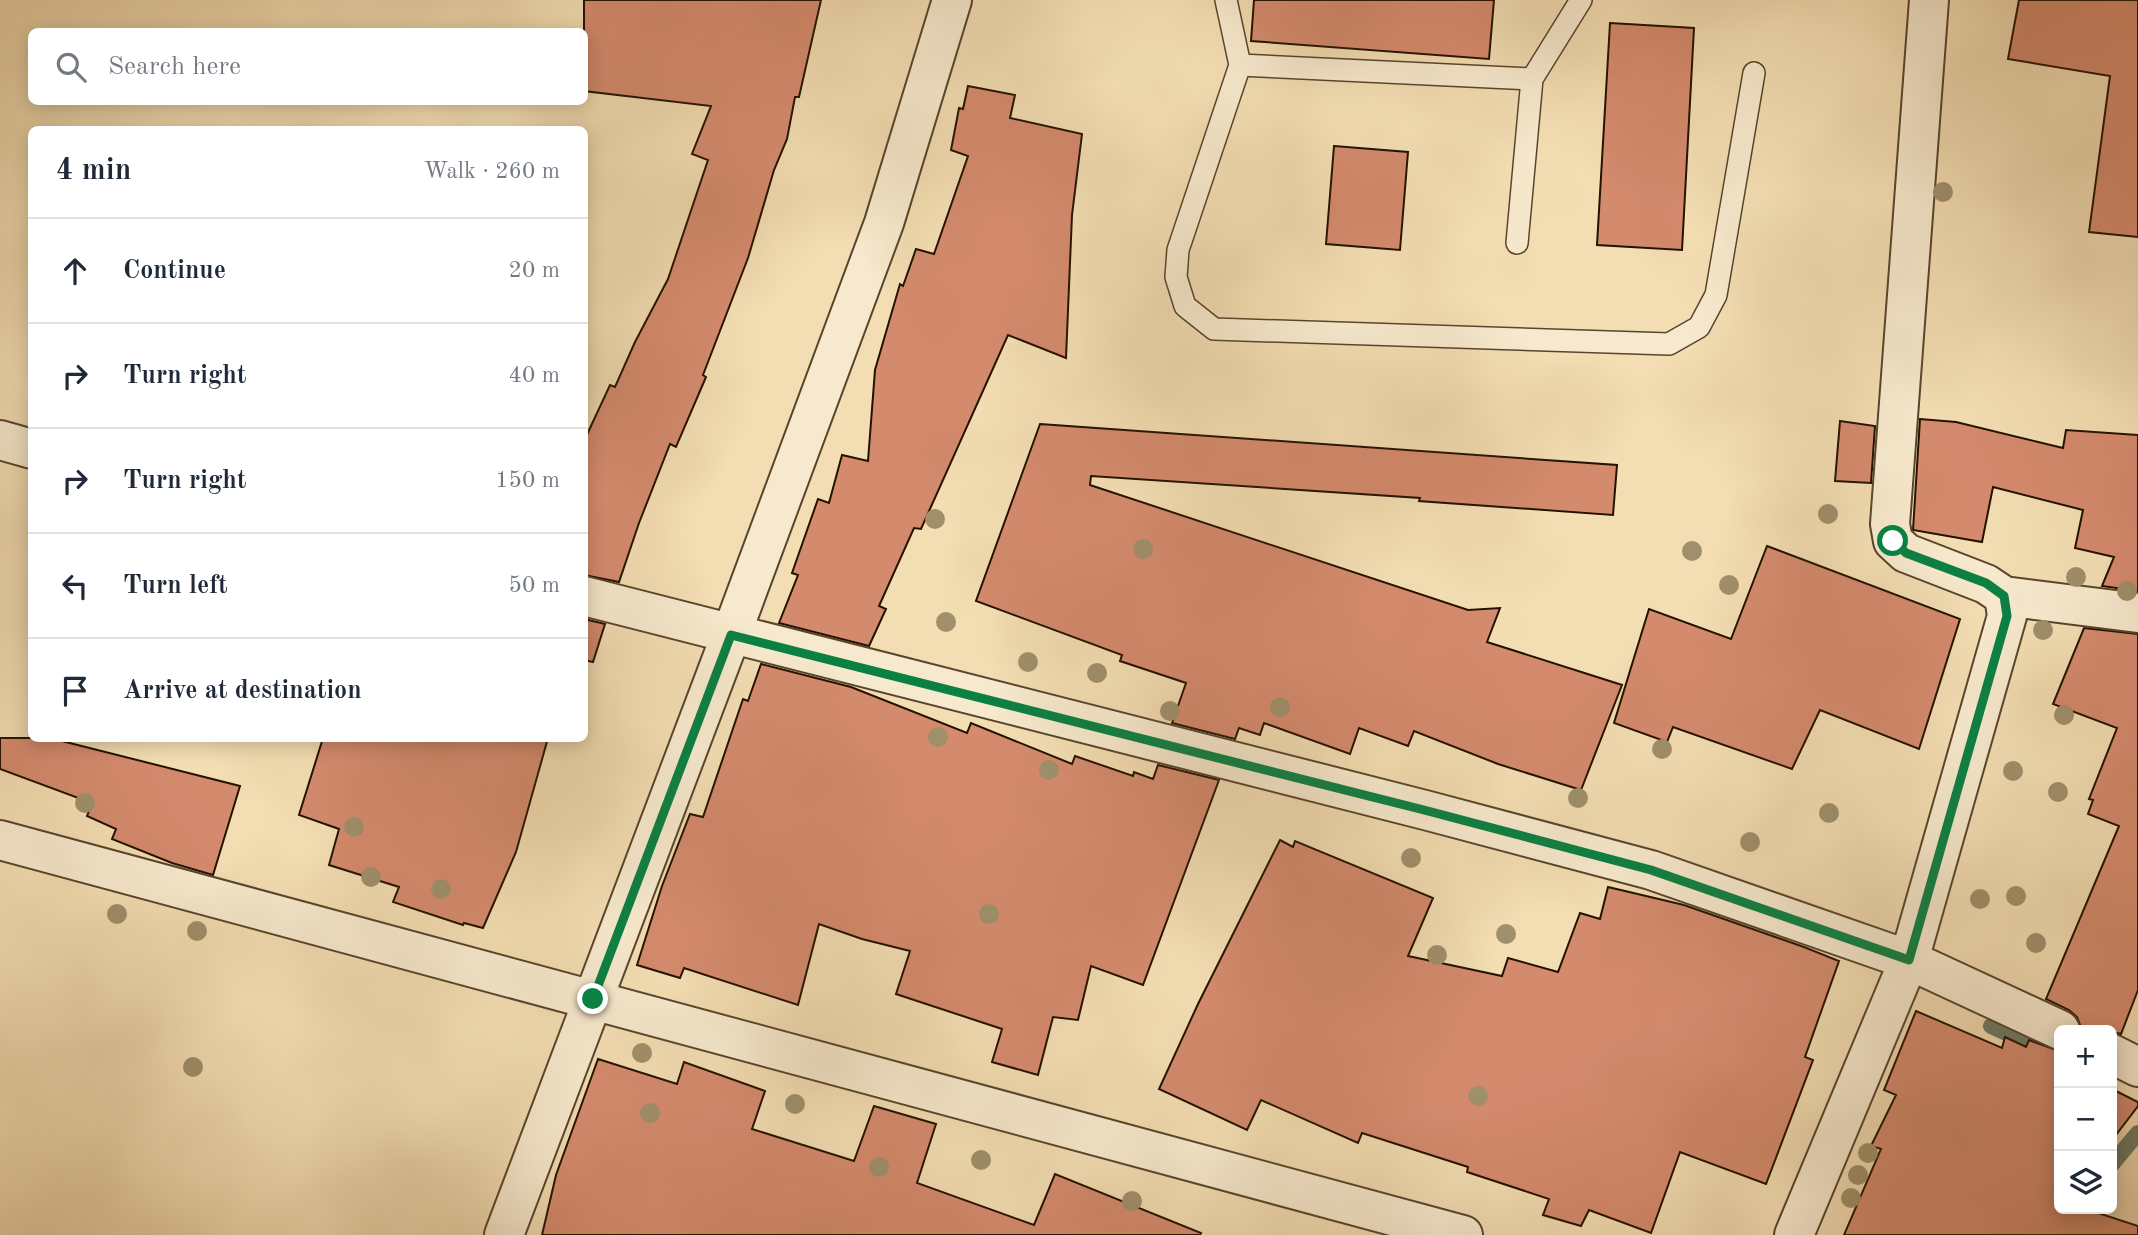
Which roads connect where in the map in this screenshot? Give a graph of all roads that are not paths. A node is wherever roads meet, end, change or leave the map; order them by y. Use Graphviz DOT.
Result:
graph roads {
  1 [pos="952,0"];
  2 [pos="1226,0"];
  3 [pos="1581,0"];
  4 [pos="1929,0"];
  5 [pos="1240,65"];
  6 [pos="1755,73"];
  7 [pos="1532,79"];
  8 [pos="1517,243"];
  9 [pos="0,440"];
  10 [pos="28,448"];
  11 [pos="2004,596"];
  12 [pos="588,597"];
  13 [pos="2138,613"];
  14 [pos="731,635"];
  15 [pos="0,840"];
  16 [pos="1909,960"];
  17 [pos="593,999"];
  18 [pos="2054,1027"];
  19 [pos="2117,1056"];
  20 [pos="2138,1066"];
  21 [pos="504,1235"];
  22 [pos="1463,1235"];
  23 [pos="1794,1235"];
  1 -- 14 [label="street"];
  2 -- 5 [label="lane"];
  3 -- 7 [label="lane"];
  4 -- 11 [label="street"];
  5 -- 6 [label="lane"];
  5 -- 7 [label="lane"];
  7 -- 8 [label="lane"];
  9 -- 10 [label="street"];
  11 -- 13 [label="street"];
  11 -- 16 [label="street"];
  12 -- 14 [label="street"];
  14 -- 16 [label="street"];
  14 -- 17 [label="street"];
  15 -- 17 [label="street"];
  16 -- 18 [label="street"];
  16 -- 23 [label="street"];
  17 -- 21 [label="street"];
  17 -- 22 [label="street"];
  19 -- 20 [label="street"];
}
